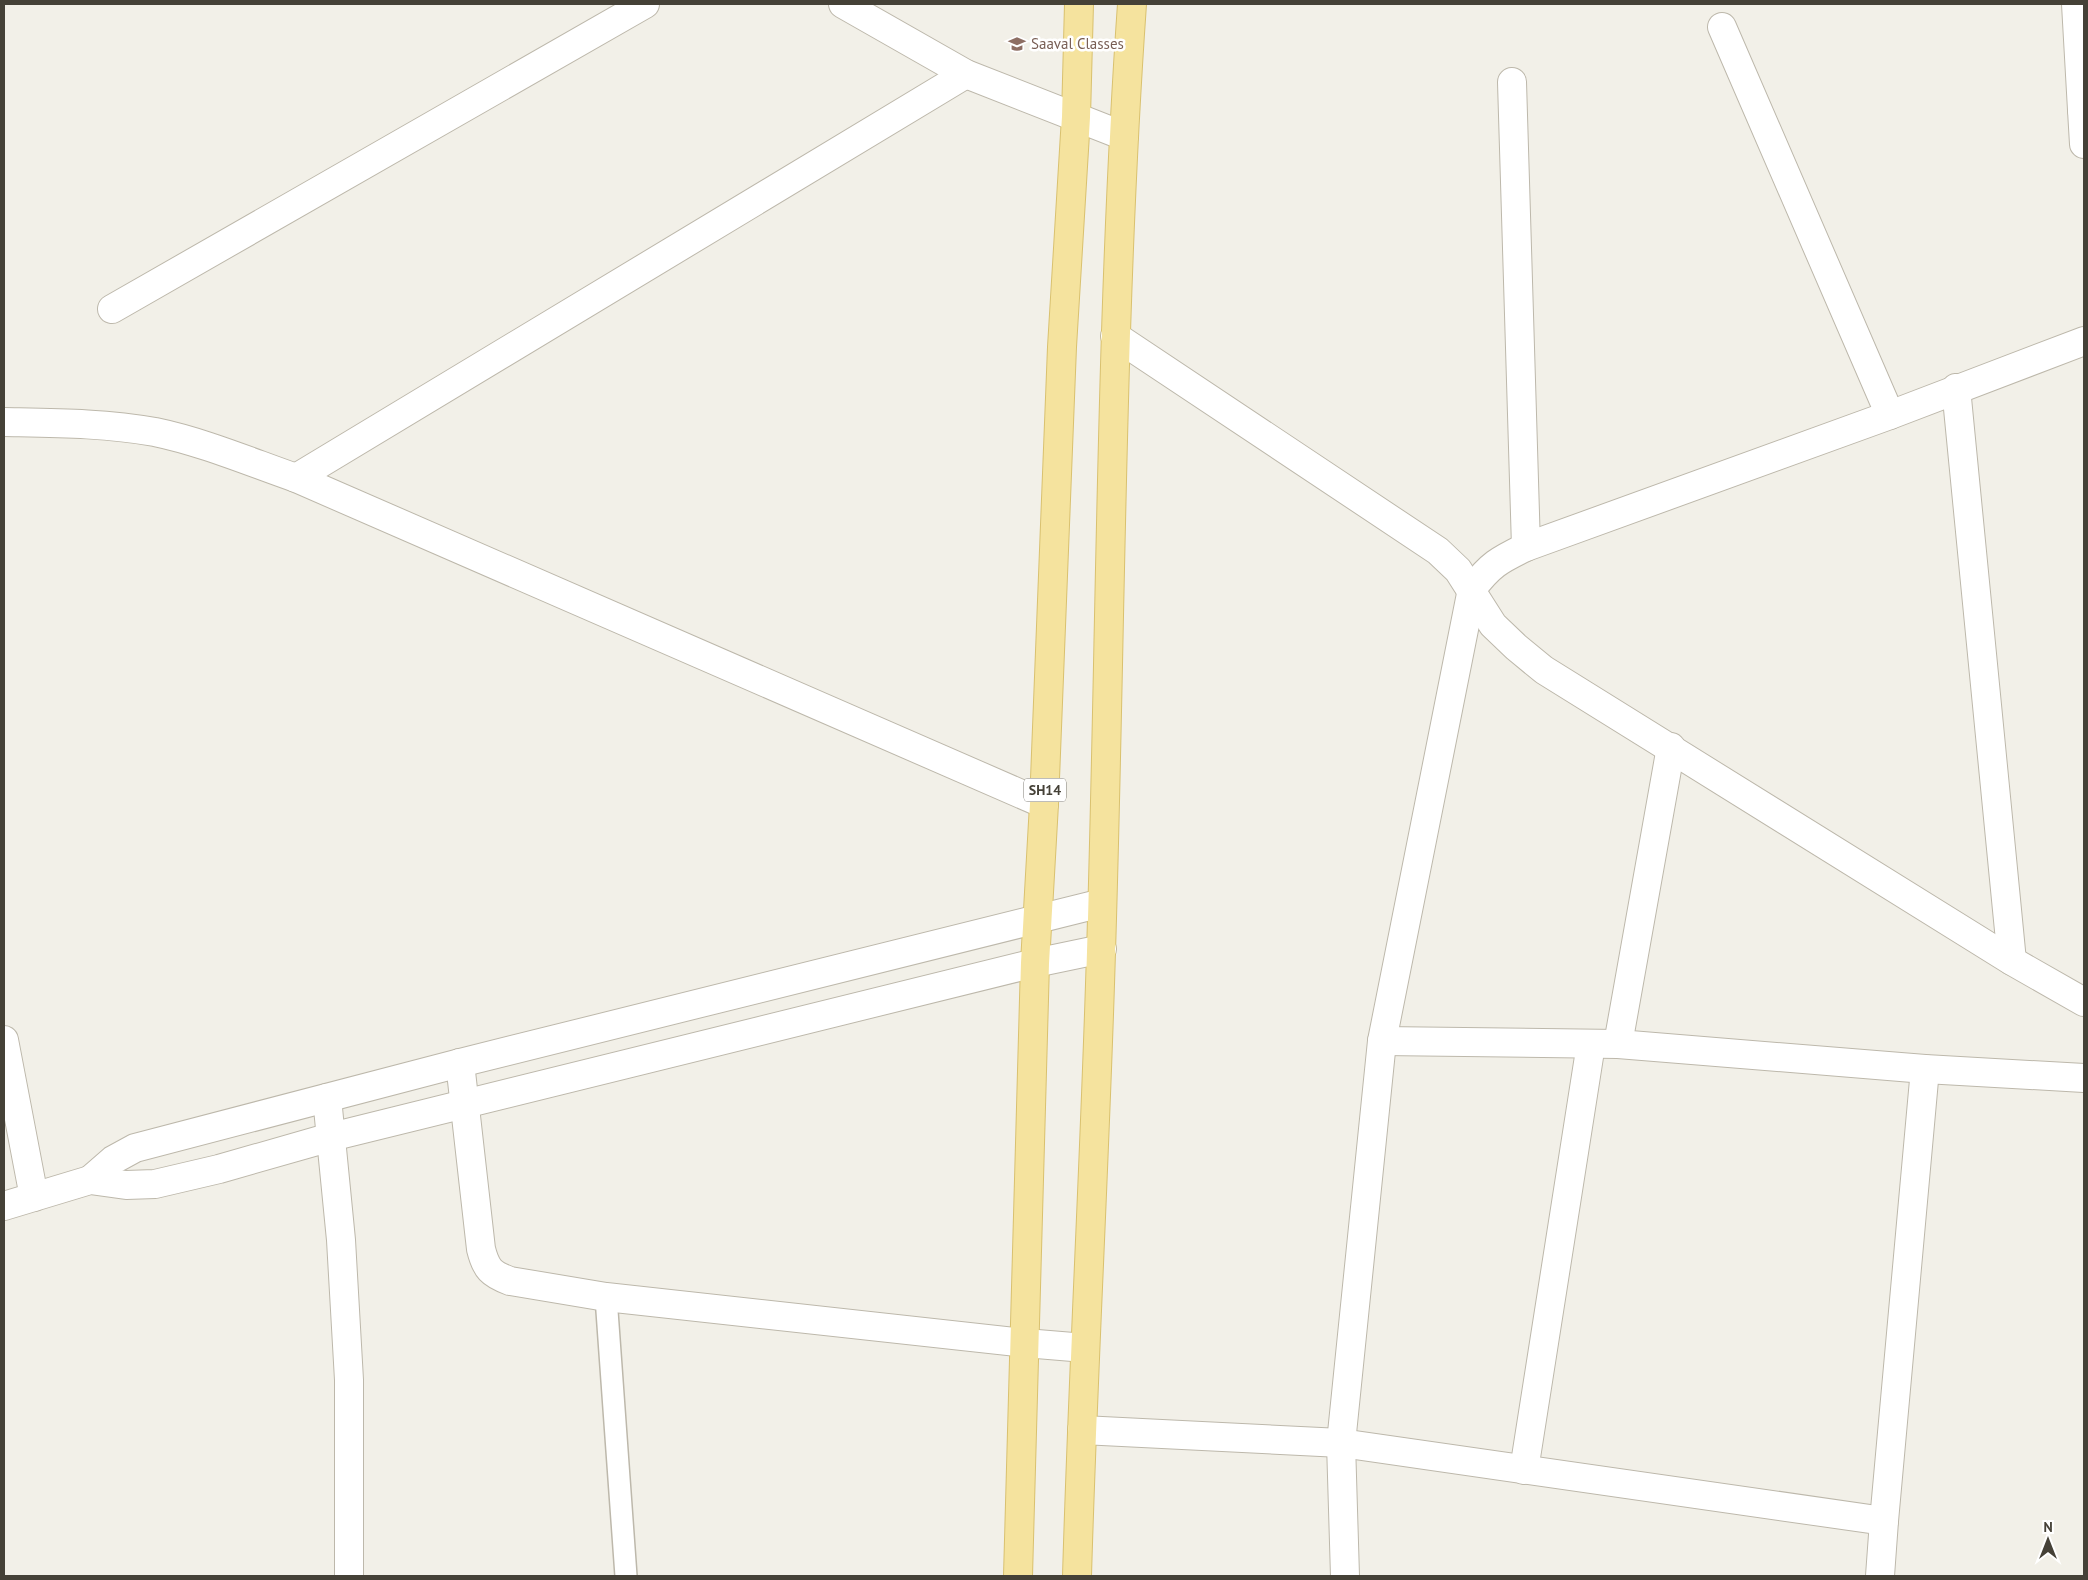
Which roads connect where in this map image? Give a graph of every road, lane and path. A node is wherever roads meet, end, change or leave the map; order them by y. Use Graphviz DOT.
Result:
graph roads {
  1 [pos="645,4"];
  2 [pos="843,4"];
  3 [pos="1079,4"];
  4 [pos="1132,4"];
  5 [pos="2076,4"];
  6 [pos="1722,27"];
  7 [pos="966,74"];
  8 [pos="1512,82"];
  9 [pos="2083,110"];
  10 [pos="1076,117"];
  11 [pos="1124,136"];
  12 [pos="2084,144"];
  13 [pos="112,309"];
  14 [pos="1115,336"];
  15 [pos="2084,341"];
  16 [pos="1956,388"];
  17 [pos="1890,415"];
  18 [pos="4,422"];
  19 [pos="296,478"];
  20 [pos="1526,547"];
  21 [pos="1472,589"];
  22 [pos="1671,747"];
  23 [pos="1044,804"];
  24 [pos="1102,903"];
  25 [pos="1038,918"];
  26 [pos="1102,949"];
  27 [pos="2012,960"];
  28 [pos="1035,963"];
  29 [pos="2084,1002"];
  30 [pos="4,1040"];
  31 [pos="1382,1041"];
  32 [pos="1591,1044"];
  33 [pos="1618,1044"];
  34 [pos="460,1063"];
  35 [pos="1925,1069"];
  36 [pos="2084,1078"];
  37 [pos="327,1098"];
  38 [pos="466,1105"];
  39 [pos="331,1137"];
  40 [pos="90,1180"];
  41 [pos="34,1197"];
  42 [pos="4,1206"];
  43 [pos="606,1297"];
  44 [pos="1025,1343"];
  45 [pos="1085,1348"];
  46 [pos="1082,1430"];
  47 [pos="1341,1444"];
  48 [pos="1524,1470"];
  49 [pos="1884,1521"];
  50 [pos="349,1576"];
  51 [pos="626,1576"];
  52 [pos="1018,1576"];
  53 [pos="1077,1576"];
  54 [pos="1345,1576"];
  55 [pos="1880,1576"];
  1 -- 13 [label="street"];
  2 -- 7 [label="street"];
  3 -- 10 [label="main road, SH14"];
  4 -- 11 [label="main road"];
  5 -- 9 [label="street"];
  6 -- 17 [label="street"];
  7 -- 10 [label="street"];
  7 -- 19 [label="street"];
  8 -- 20 [label="street"];
  9 -- 12 [label="street"];
  10 -- 11 [label="street"];
  10 -- 23 [label="main road, SH14"];
  11 -- 14 [label="main road"];
  14 -- 21 [label="street"];
  14 -- 24 [label="main road"];
  15 -- 16 [label="street"];
  16 -- 17 [label="street"];
  16 -- 27 [label="street"];
  17 -- 20 [label="street"];
  18 -- 19 [label="street"];
  19 -- 23 [label="street"];
  20 -- 21 [label="street"];
  21 -- 22 [label="street"];
  21 -- 31 [label="street"];
  22 -- 27 [label="street"];
  22 -- 33 [label="street"];
  23 -- 25 [label="main road, SH14"];
  24 -- 25 [label="street"];
  24 -- 26 [label="main road"];
  25 -- 28 [label="main road, SH14"];
  25 -- 34 [label="street"];
  26 -- 28 [label="street"];
  26 -- 45 [label="main road"];
  27 -- 29 [label="street"];
  28 -- 38 [label="street"];
  28 -- 44 [label="main road, SH14"];
  30 -- 41 [label="street"];
  31 -- 32 [label="street"];
  31 -- 47 [label="street"];
  32 -- 33 [label="street"];
  32 -- 48 [label="street"];
  33 -- 35 [label="street"];
  34 -- 37 [label="street"];
  34 -- 38 [label="street"];
  35 -- 36 [label="street"];
  35 -- 49 [label="street"];
  37 -- 39 [label="street"];
  37 -- 40 [label="street"];
  38 -- 39 [label="street"];
  38 -- 43 [label="street"];
  39 -- 40 [label="street"];
  39 -- 50 [label="street"];
  40 -- 41 [label="street"];
  41 -- 42 [label="street"];
  43 -- 44 [label="street"];
  43 -- 51 [label="lane"];
  44 -- 45 [label="street"];
  44 -- 52 [label="main road, SH14"];
  45 -- 46 [label="main road"];
  46 -- 47 [label="street"];
  46 -- 53 [label="main road"];
  47 -- 48 [label="street"];
  47 -- 54 [label="street"];
  48 -- 49 [label="street"];
  49 -- 55 [label="street"];
}
